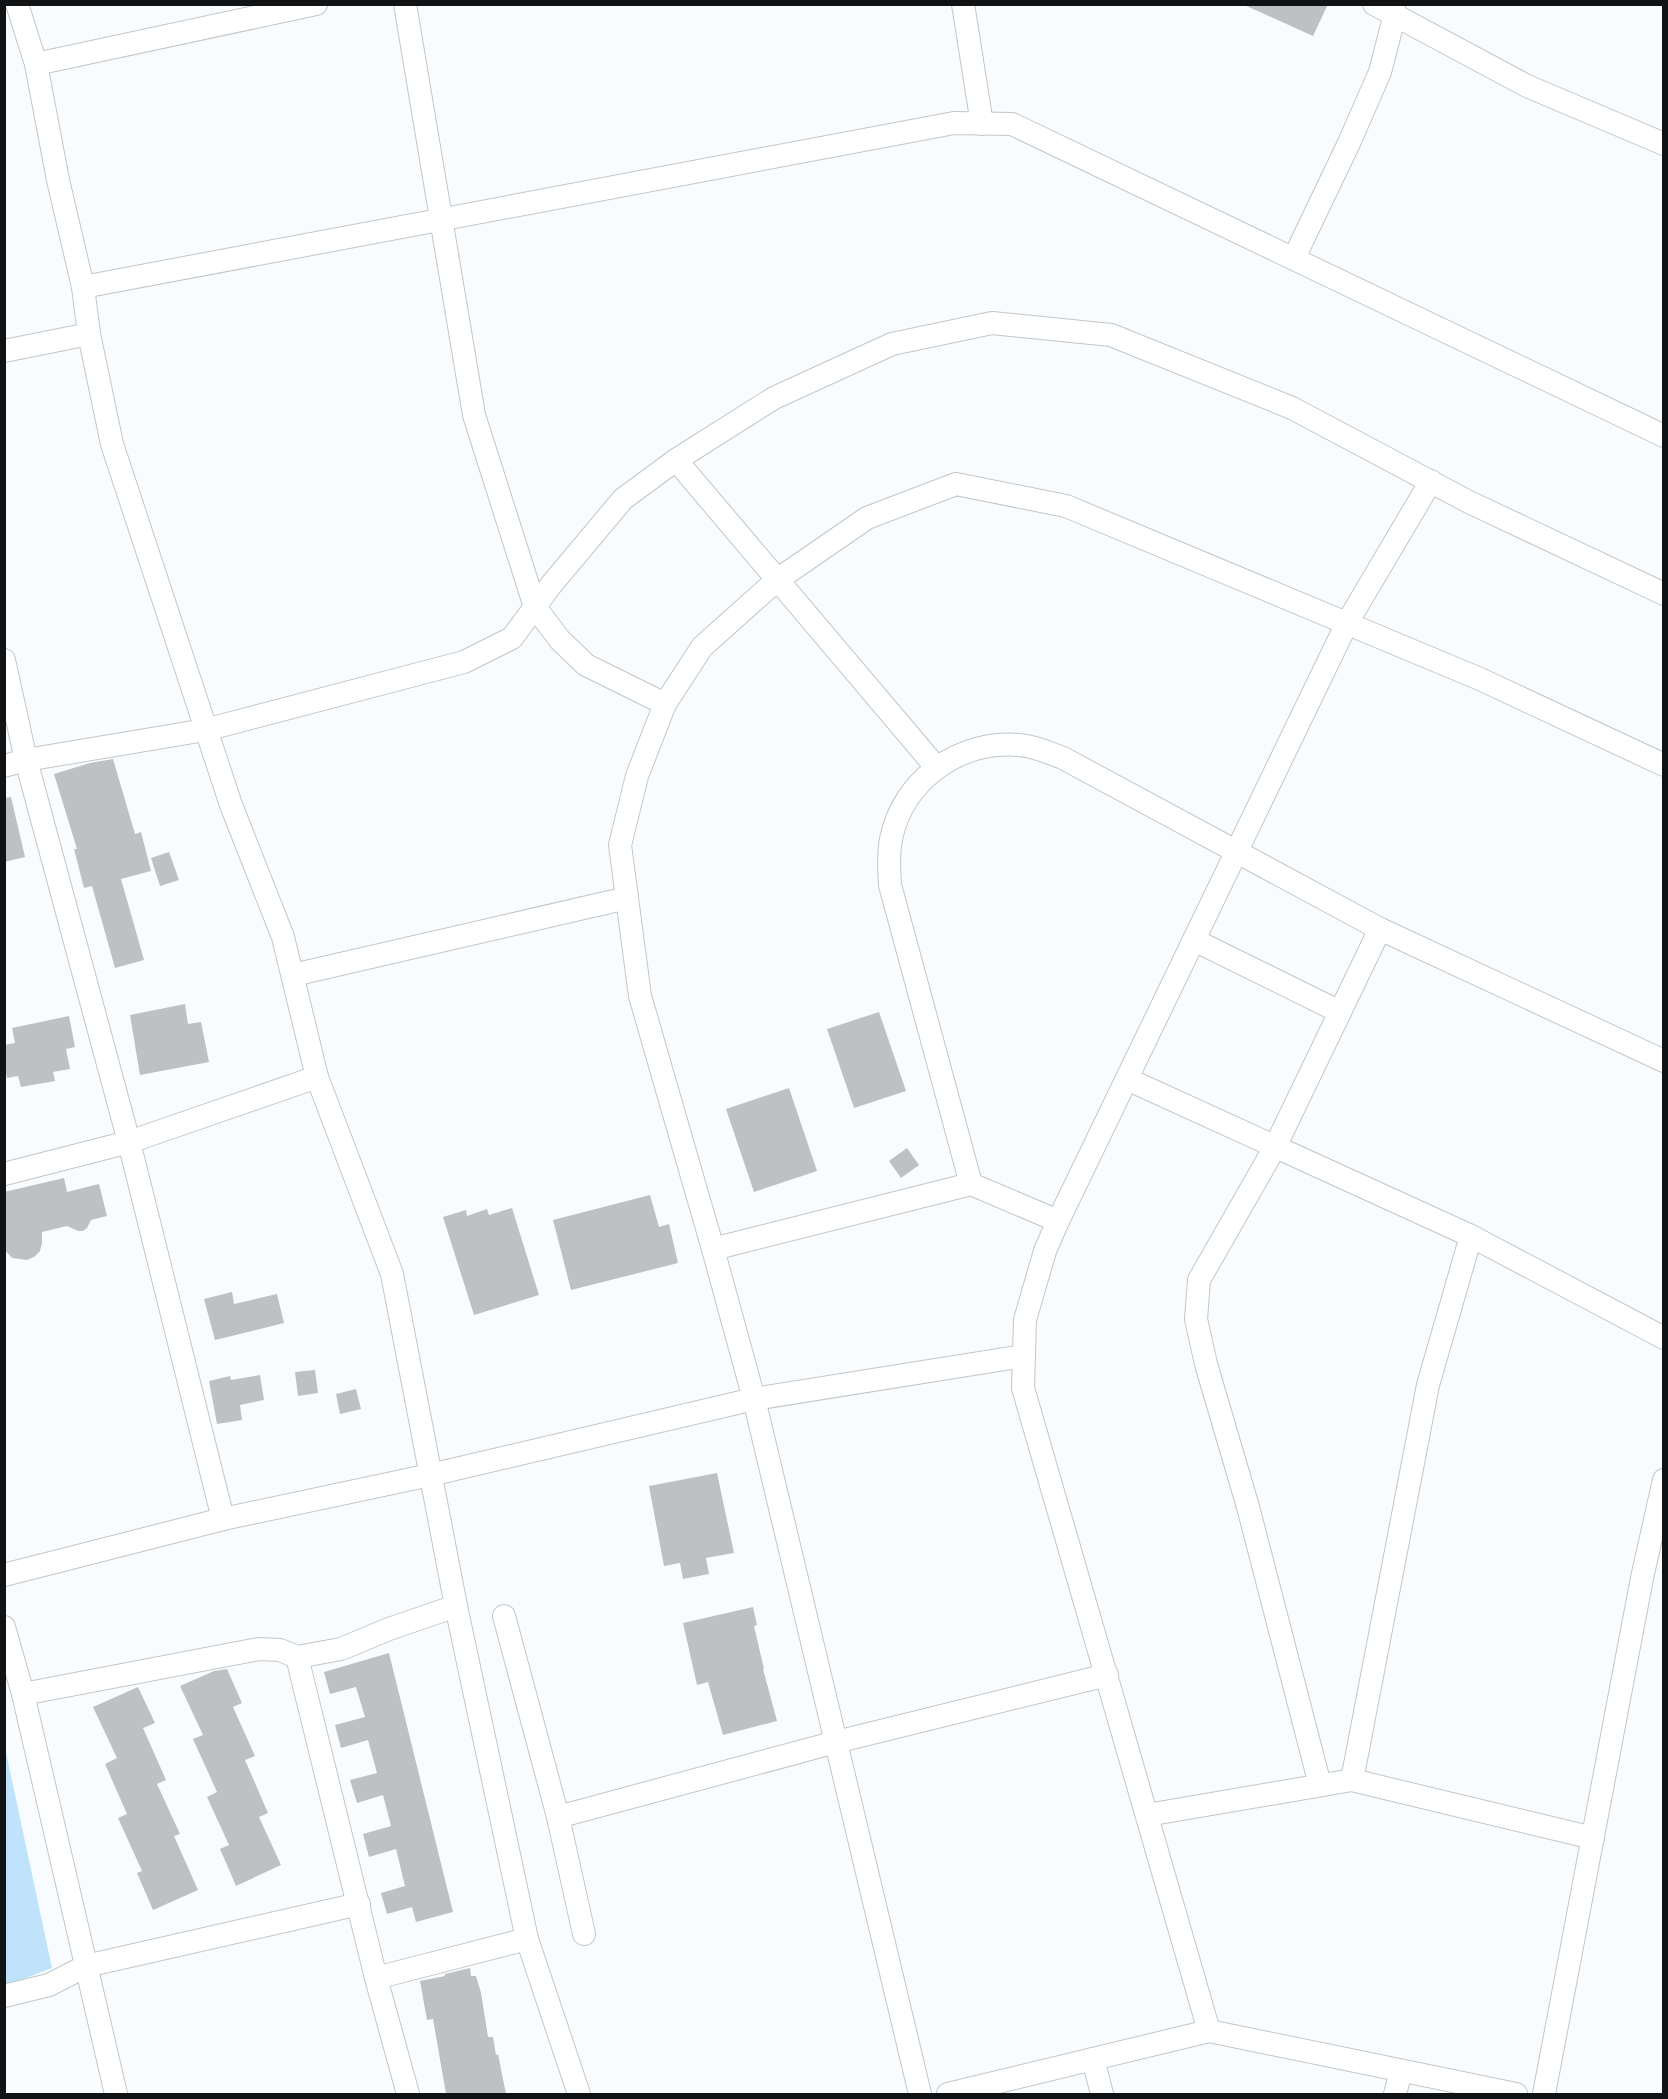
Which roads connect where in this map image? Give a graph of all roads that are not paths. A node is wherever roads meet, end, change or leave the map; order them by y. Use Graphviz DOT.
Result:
graph roads {
  1 [pos="18,4"];
  2 [pos="316,4"];
  3 [pos="405,4"];
  4 [pos="963,4"];
  5 [pos="1374,4"];
  6 [pos="1394,9"];
  7 [pos="36,64"];
  8 [pos="982,123"];
  9 [pos="1664,144"];
  10 [pos="442,219"];
  11 [pos="1294,258"];
  12 [pos="83,287"];
  13 [pos="88,334"];
  14 [pos="4,351"];
  15 [pos="1664,436"];
  16 [pos="676,460"];
  17 [pos="1431,482"];
  18 [pos="777,580"];
  19 [pos="1664,594"];
  20 [pos="535,606"];
  21 [pos="1347,623"];
  22 [pos="4,660"];
  23 [pos="665,704"];
  24 [pos="205,730"];
  25 [pos="15,763"];
  26 [pos="1664,765"];
  27 [pos="936,767"];
  28 [pos="1236,853"];
  29 [pos="627,898"];
  30 [pos="1380,928"];
  31 [pos="1194,940"];
  32 [pos="293,975"];
  33 [pos="1340,1012"];
  34 [pos="1664,1061"];
  35 [pos="317,1077"];
  36 [pos="1127,1079"];
  37 [pos="129,1142"];
  38 [pos="1275,1146"];
  39 [pos="4,1174"];
  40 [pos="971,1184"];
  41 [pos="1058,1221"];
  42 [pos="1471,1236"];
  43 [pos="713,1250"];
  44 [pos="1664,1338"];
  45 [pos="1024,1356"];
  46 [pos="754,1399"];
  47 [pos="430,1475"];
  48 [pos="1664,1480"];
  49 [pos="223,1519"];
  50 [pos="4,1575"];
  51 [pos="456,1606"];
  52 [pos="504,1616"];
  53 [pos="4,1627"];
  54 [pos="297,1657"];
  55 [pos="1107,1675"];
  56 [pos="23,1694"];
  57 [pos="836,1742"];
  58 [pos="1352,1779"];
  59 [pos="1320,1785"];
  60 [pos="1147,1815"];
  61 [pos="558,1817"];
  62 [pos="1593,1838"];
  63 [pos="358,1904"];
  64 [pos="584,1934"];
  65 [pos="527,1939"];
  66 [pos="86,1966"];
  67 [pos="376,1978"];
  68 [pos="4,1996"];
  69 [pos="1209,2031"];
  70 [pos="1093,2059"];
  71 [pos="1401,2071"];
  72 [pos="116,2094"];
  73 [pos="408,2094"];
  74 [pos="579,2094"];
  75 [pos="920,2094"];
  76 [pos="948,2094"];
  77 [pos="1102,2094"];
  78 [pos="1395,2094"];
  79 [pos="1516,2094"];
  80 [pos="1544,2094"];
  1 -- 7 [label="street"];
  2 -- 7 [label="street"];
  3 -- 10 [label="street"];
  4 -- 8 [label="street"];
  5 -- 6 [label="street"];
  6 -- 9 [label="street"];
  6 -- 11 [label="street"];
  7 -- 12 [label="street"];
  8 -- 10 [label="street"];
  8 -- 11 [label="street"];
  10 -- 12 [label="street"];
  10 -- 20 [label="street"];
  11 -- 15 [label="street"];
  12 -- 13 [label="street"];
  13 -- 14 [label="street"];
  13 -- 24 [label="street"];
  16 -- 17 [label="street"];
  16 -- 18 [label="street"];
  16 -- 20 [label="street"];
  17 -- 19 [label="street"];
  17 -- 21 [label="street"];
  18 -- 21 [label="street"];
  18 -- 23 [label="street"];
  18 -- 27 [label="street"];
  20 -- 23 [label="street"];
  20 -- 24 [label="street"];
  21 -- 26 [label="street"];
  21 -- 28 [label="street"];
  22 -- 25 [label="street"];
  23 -- 29 [label="street"];
  24 -- 25 [label="street"];
  24 -- 32 [label="street"];
  25 -- 37 [label="street"];
  27 -- 28 [label="street"];
  27 -- 40 [label="street"];
  28 -- 30 [label="street"];
  28 -- 31 [label="street"];
  29 -- 32 [label="street"];
  29 -- 43 [label="street"];
  30 -- 33 [label="street"];
  30 -- 34 [label="street"];
  31 -- 33 [label="street"];
  31 -- 36 [label="street"];
  32 -- 35 [label="street"];
  33 -- 38 [label="street"];
  35 -- 37 [label="street"];
  35 -- 47 [label="street"];
  36 -- 38 [label="street"];
  36 -- 41 [label="street"];
  37 -- 39 [label="street"];
  37 -- 49 [label="street"];
  38 -- 42 [label="street"];
  38 -- 59 [label="street"];
  40 -- 41 [label="street"];
  40 -- 43 [label="street"];
  41 -- 45 [label="street"];
  42 -- 44 [label="street"];
  42 -- 58 [label="street"];
  43 -- 46 [label="street"];
  45 -- 46 [label="street"];
  45 -- 55 [label="street"];
  46 -- 47 [label="street"];
  46 -- 57 [label="street"];
  47 -- 49 [label="street"];
  47 -- 51 [label="street"];
  48 -- 62 [label="street"];
  49 -- 50 [label="street"];
  51 -- 54 [label="street"];
  51 -- 65 [label="street"];
  52 -- 61 [label="street"];
  53 -- 56 [label="street"];
  54 -- 56 [label="street"];
  54 -- 63 [label="street"];
  55 -- 57 [label="street"];
  55 -- 60 [label="street"];
  56 -- 66 [label="street"];
  57 -- 61 [label="street"];
  57 -- 75 [label="street"];
  58 -- 59 [label="street"];
  58 -- 62 [label="street"];
  59 -- 60 [label="street"];
  60 -- 69 [label="street"];
  61 -- 64 [label="street"];
  62 -- 80 [label="street"];
  63 -- 66 [label="street"];
  63 -- 67 [label="street"];
  65 -- 67 [label="street"];
  65 -- 74 [label="street"];
  66 -- 68 [label="street"];
  66 -- 72 [label="street"];
  67 -- 73 [label="street"];
  69 -- 70 [label="street"];
  69 -- 71 [label="street"];
  70 -- 76 [label="street"];
  70 -- 77 [label="street"];
  71 -- 78 [label="street"];
  71 -- 79 [label="street"];
}
